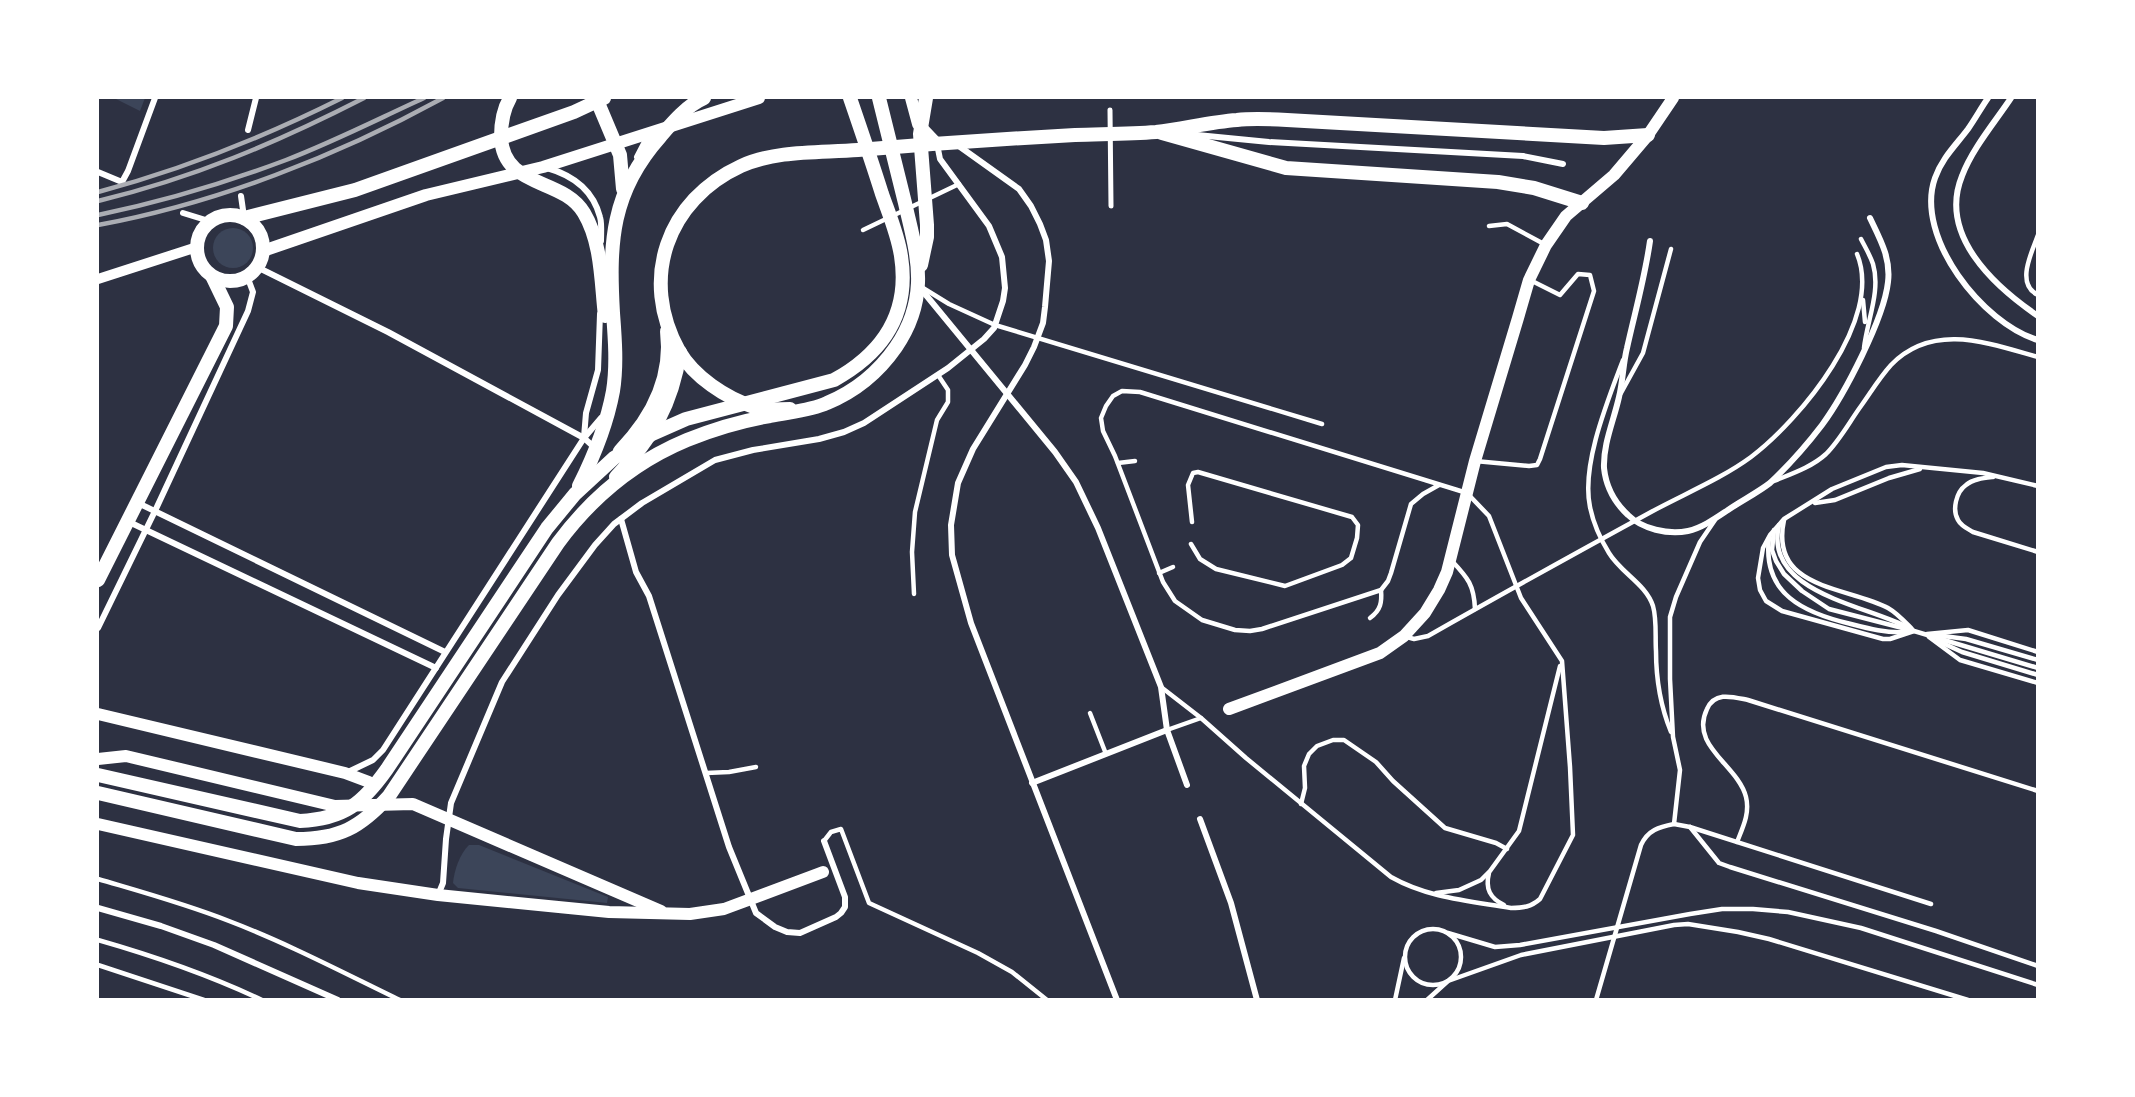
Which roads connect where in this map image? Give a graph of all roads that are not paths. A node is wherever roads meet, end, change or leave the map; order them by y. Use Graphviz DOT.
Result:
graph roads {
  1 [pos="155,98"];
  2 [pos="256,98"];
  3 [pos="510,98"];
  4 [pos="596,98"];
  5 [pos="604,98"];
  6 [pos="704,98"];
  7 [pos="759,98"];
  8 [pos="850,98"];
  9 [pos="879,98"];
  10 [pos="910,98"];
  11 [pos="926,98"];
  12 [pos="1673,98"];
  13 [pos="1988,98"];
  14 [pos="2011,98"];
  15 [pos="1110,110"];
  16 [pos="248,130"];
  17 [pos="1157,132"];
  18 [pos="649,134"];
  19 [pos="1648,135"];
  20 [pos="953,142"];
  21 [pos="937,144"];
  22 [pos="1563,164"];
  23 [pos="543,167"];
  24 [pos="98,172"];
  25 [pos="959,184"];
  26 [pos="623,192"];
  27 [pos="241,196"];
  28 [pos="1582,203"];
  29 [pos="1111,206"];
  30 [pos="183,213"];
  31 [pos="244,218"];
  32 [pos="601,218"];
  33 [pos="622,218"];
  34 [pos="1870,218"];
  35 [pos="209,221"];
  36 [pos="1489,226"];
  37 [pos="863,230"];
  38 [pos="2037,235"];
  39 [pos="1861,238"];
  40 [pos="1650,241"];
  41 [pos="1546,245"];
  42 [pos="197,247"];
  43 [pos="1671,249"];
  44 [pos="263,251"];
  45 [pos="1857,254"];
  46 [pos="252,272"];
  47 [pos="213,278"];
  48 [pos="98,279"];
  49 [pos="1530,280"];
  50 [pos="918,281"];
  51 [pos="1863,294"];
  52 [pos="2037,295"];
  53 [pos="2037,316"];
  54 [pos="665,320"];
  55 [pos="1866,327"];
  56 [pos="2037,340"];
  57 [pos="1627,349"];
  58 [pos="680,352"];
  59 [pos="1863,353"];
  60 [pos="2037,357"];
  61 [pos="938,375"];
  62 [pos="613,390"];
  63 [pos="1619,395"];
  64 [pos="747,404"];
  65 [pos="805,409"];
  66 [pos="1322,424"];
  67 [pos="652,434"];
  68 [pos="584,438"];
  69 [pos="607,456"];
  70 [pos="1475,461"];
  71 [pos="1135,462"];
  72 [pos="1118,463"];
  73 [pos="1923,468"];
  74 [pos="2008,478"];
  75 [pos="1768,484"];
  76 [pos="1439,485"];
  77 [pos="2037,486"];
  78 [pos="605,490"];
  79 [pos="1467,493"];
  80 [pos="575,494"];
  81 [pos="136,502"];
  82 [pos="1811,503"];
  83 [pos="155,511"];
  84 [pos="1719,516"];
  85 [pos="621,519"];
  86 [pos="1784,519"];
  87 [pos="127,521"];
  88 [pos="1192,522"];
  89 [pos="1779,524"];
  90 [pos="1774,529"];
  91 [pos="146,530"];
  92 [pos="1770,535"];
  93 [pos="1393,540"];
  94 [pos="1400,542"];
  95 [pos="558,543"];
  96 [pos="1191,544"];
  97 [pos="2037,552"];
  98 [pos="1450,559"];
  99 [pos="1173,567"];
  100 [pos="1159,573"];
  101 [pos="98,580"];
  102 [pos="1381,590"];
  103 [pos="914,594"];
  104 [pos="1475,609"];
  105 [pos="1370,618"];
  106 [pos="98,628"];
  107 [pos="1914,631"];
  108 [pos="1924,634"];
  109 [pos="1404,636"];
  110 [pos="445,652"];
  111 [pos="2037,652"];
  112 [pos="2037,660"];
  113 [pos="1562,661"];
  114 [pos="436,668"];
  115 [pos="2037,668"];
  116 [pos="2037,675"];
  117 [pos="2037,683"];
  118 [pos="1161,687"];
  119 [pos="1229,709"];
  120 [pos="1090,713"];
  121 [pos="98,714"];
  122 [pos="1201,718"];
  123 [pos="1167,730"];
  124 [pos="1673,737"];
  125 [pos="1106,754"];
  126 [pos="98,759"];
  127 [pos="756,767"];
  128 [pos="345,773"];
  129 [pos="706,773"];
  130 [pos="98,775"];
  131 [pos="369,782"];
  132 [pos="1032,783"];
  133 [pos="1187,785"];
  134 [pos="2037,791"];
  135 [pos="98,794"];
  136 [pos="1301,804"];
  137 [pos="449,819"];
  138 [pos="1200,819"];
  139 [pos="98,824"];
  140 [pos="1674,824"];
  141 [pos="1690,827"];
  142 [pos="824,841"];
  143 [pos="1737,842"];
  144 [pos="1507,849"];
  145 [pos="1490,871"];
  146 [pos="823,872"];
  147 [pos="98,879"];
  148 [pos="1431,894"];
  149 [pos="438,895"];
  150 [pos="1931,904"];
  151 [pos="98,908"];
  152 [pos="1511,908"];
  153 [pos="665,912"];
  154 [pos="1448,933"];
  155 [pos="98,940"];
  156 [pos="1405,953"];
  157 [pos="98,965"];
  158 [pos="2037,966"];
  159 [pos="1448,981"];
  160 [pos="2037,984"];
  161 [pos="204,999"];
  162 [pos="262,999"];
  163 [pos="338,999"];
  164 [pos="400,999"];
  165 [pos="1047,999"];
  166 [pos="1117,999"];
  167 [pos="1258,999"];
  168 [pos="1395,999"];
  169 [pos="1427,999"];
  170 [pos="1596,999"];
  171 [pos="1968,999"];
  1 -- 24 [label="street"];
  2 -- 16 [label="street"];
  3 -- 62 [label="main road"];
  4 -- 26 [label="main road"];
  5 -- 31 [label="main road"];
  6 -- 26 [label="main road"];
  7 -- 18 [label="main road"];
  8 -- 64 [label="main road"];
  9 -- 50 [label="main road"];
  10 -- 21 [label="main road"];
  11 -- 50 [label="main road"];
  12 -- 19 [label="main road"];
  13 -- 56 [label="street"];
  14 -- 53 [label="street"];
  15 -- 29 [label="street"];
  17 -- 19 [label="main road"];
  17 -- 20 [label="main road"];
  17 -- 22 [label="street"];
  17 -- 28 [label="main road"];
  18 -- 23 [label="main road"];
  18 -- 33 [label="street"];
  19 -- 28 [label="main road"];
  20 -- 21 [label="main road"];
  20 -- 132 [label="street"];
  21 -- 25 [label="street"];
  21 -- 54 [label="main road"];
  23 -- 32 [label="street"];
  23 -- 44 [label="main road"];
  25 -- 37 [label="lane"];
  25 -- 61 [label="street"];
  26 -- 62 [label="main road"];
  27 -- 31 [label="street"];
  28 -- 41 [label="main road"];
  30 -- 35 [label="street"];
  31 -- 35 [label="main road"];
  31 -- 44 [label="main road"];
  32 -- 33 [label="street"];
  32 -- 68 [label="street"];
  33 -- 68 [label="street"];
  34 -- 59 [label="street"];
  35 -- 42 [label="main road"];
  36 -- 41 [label="lane"];
  38 -- 52 [label="lane"];
  39 -- 55 [label="lane"];
  40 -- 57 [label="street"];
  41 -- 49 [label="main road"];
  42 -- 47 [label="main road"];
  42 -- 48 [label="street"];
  43 -- 63 [label="lane"];
  44 -- 46 [label="main road"];
  45 -- 51 [label="lane"];
  46 -- 47 [label="main road"];
  46 -- 68 [label="street"];
  46 -- 83 [label="street"];
  47 -- 81 [label="main road"];
  49 -- 70 [label="main road"];
  49 -- 70 [label="lane"];
  50 -- 65 [label="main road"];
  50 -- 66 [label="lane"];
  50 -- 118 [label="street"];
  51 -- 55 [label="lane"];
  51 -- 104 [label="lane"];
  54 -- 58 [label="main road"];
  54 -- 69 [label="main road"];
  55 -- 59 [label="lane"];
  57 -- 63 [label="street"];
  57 -- 124 [label="lane"];
  58 -- 64 [label="main road"];
  58 -- 67 [label="main road"];
  59 -- 75 [label="street"];
  60 -- 75 [label="lane"];
  61 -- 85 [label="street"];
  61 -- 103 [label="lane"];
  62 -- 80 [label="main road"];
  63 -- 84 [label="street"];
  64 -- 65 [label="main road"];
  64 -- 67 [label="main road"];
  65 -- 78 [label="main road"];
  67 -- 69 [label="main road"];
  67 -- 78 [label="main road"];
  68 -- 69 [label="street"];
  68 -- 114 [label="street"];
  69 -- 80 [label="main road"];
  70 -- 79 [label="main road"];
  71 -- 72 [label="lane"];
  72 -- 76 [label="lane"];
  72 -- 100 [label="lane"];
  73 -- 74 [label="lane"];
  73 -- 82 [label="lane"];
  73 -- 82 [label="lane"];
  74 -- 77 [label="lane"];
  74 -- 97 [label="lane"];
  75 -- 84 [label="street"];
  76 -- 79 [label="lane"];
  76 -- 94 [label="lane"];
  78 -- 95 [label="main road"];
  79 -- 98 [label="main road"];
  79 -- 113 [label="lane"];
  80 -- 95 [label="main road"];
  80 -- 130 [label="main road"];
  81 -- 83 [label="street"];
  81 -- 87 [label="main road"];
  82 -- 86 [label="lane"];
  83 -- 91 [label="street"];
  83 -- 110 [label="street"];
  84 -- 124 [label="lane"];
  85 -- 129 [label="street"];
  85 -- 137 [label="street"];
  86 -- 89 [label="lane"];
  86 -- 107 [label="lane"];
  87 -- 91 [label="street"];
  87 -- 101 [label="main road"];
  88 -- 96 [label="lane"];
  89 -- 90 [label="lane"];
  89 -- 107 [label="lane"];
  90 -- 92 [label="lane"];
  90 -- 107 [label="lane"];
  91 -- 106 [label="street"];
  91 -- 114 [label="street"];
  92 -- 107 [label="lane"];
  92 -- 107 [label="lane"];
  93 -- 94 [label="lane"];
  94 -- 102 [label="lane"];
  95 -- 135 [label="main road"];
  98 -- 104 [label="lane"];
  98 -- 109 [label="main road"];
  99 -- 100 [label="lane"];
  100 -- 102 [label="lane"];
  102 -- 105 [label="lane"];
  104 -- 109 [label="lane"];
  107 -- 108 [label="lane"];
  108 -- 111 [label="lane"];
  108 -- 112 [label="lane"];
  108 -- 115 [label="lane"];
  108 -- 116 [label="lane"];
  108 -- 117 [label="lane"];
  109 -- 119 [label="main road"];
  113 -- 144 [label="lane"];
  113 -- 152 [label="lane"];
  114 -- 128 [label="street"];
  118 -- 122 [label="lane"];
  118 -- 123 [label="street"];
  120 -- 125 [label="lane"];
  121 -- 128 [label="main road"];
  122 -- 123 [label="lane"];
  122 -- 136 [label="lane"];
  123 -- 125 [label="street"];
  123 -- 133 [label="street"];
  124 -- 140 [label="lane"];
  125 -- 132 [label="street"];
  126 -- 137 [label="main road"];
  127 -- 129 [label="lane"];
  128 -- 131 [label="main road"];
  129 -- 142 [label="street"];
  132 -- 166 [label="street"];
  134 -- 143 [label="lane"];
  136 -- 144 [label="lane"];
  136 -- 148 [label="lane"];
  137 -- 149 [label="street"];
  137 -- 153 [label="main road"];
  138 -- 167 [label="street"];
  139 -- 149 [label="main road"];
  140 -- 141 [label="lane"];
  140 -- 170 [label="lane"];
  141 -- 143 [label="lane"];
  141 -- 158 [label="lane"];
  142 -- 165 [label="lane"];
  143 -- 150 [label="lane"];
  144 -- 145 [label="lane"];
  145 -- 148 [label="lane"];
  145 -- 152 [label="lane"];
  146 -- 153 [label="main road"];
  147 -- 164 [label="lane"];
  148 -- 152 [label="lane"];
  149 -- 153 [label="main road"];
  151 -- 163 [label="street"];
  154 -- 156 [label="lane"];
  154 -- 159 [label="lane"];
  154 -- 160 [label="lane"];
  155 -- 162 [label="lane"];
  156 -- 159 [label="lane"];
  156 -- 168 [label="lane"];
  157 -- 161 [label="lane"];
  159 -- 169 [label="lane"];
  159 -- 171 [label="lane"];
}
